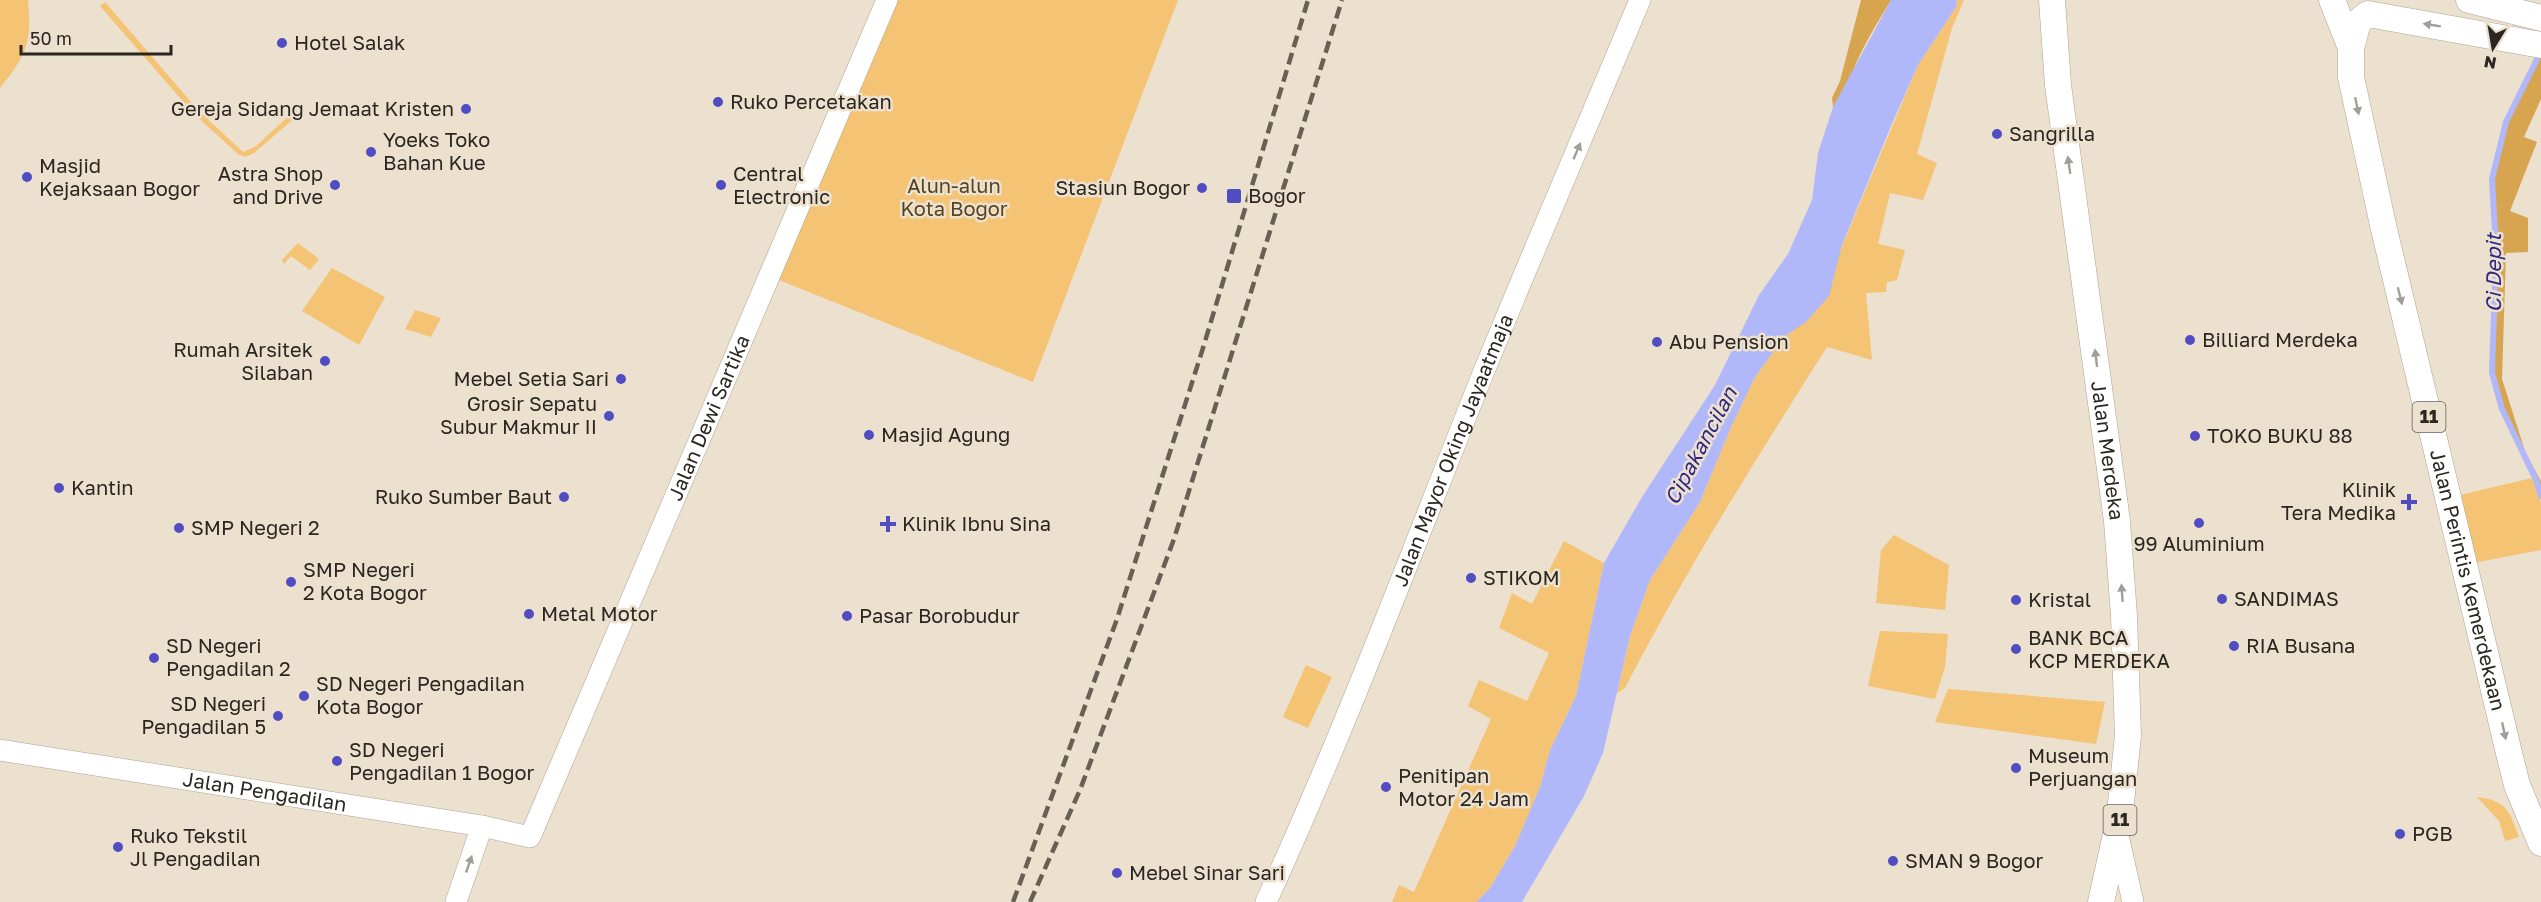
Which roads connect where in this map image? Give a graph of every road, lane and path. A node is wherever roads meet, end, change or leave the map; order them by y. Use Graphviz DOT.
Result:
graph roads {
  1 [pos="887,0"];
  2 [pos="1640,0"];
  3 [pos="2332,0"];
  4 [pos="2469,0"];
  5 [pos="2053,1"];
  6 [pos="2538,18"];
  7 [pos="2536,44"];
  8 [pos="2351,48"];
  9 [pos="0,750"];
  10 [pos="482,826"];
  11 [pos="2117,831"];
  12 [pos="530,837"];
  13 [pos="2541,843"];
  14 [pos="456,902"];
  15 [pos="1266,902"];
  16 [pos="2101,902"];
  17 [pos="2133,902"];
  1 -- 12 [label="street, Jalan Dewi Sartika"];
  15 -- 2 [label="street, Jalan Mayor Oking Jayaatmaja, one-way"];
  3 -- 8 [label="main road, Jalan Perintis Kemerdekaan / 11"];
  4 -- 6 [label="main road"];
  11 -- 5 [label="main road, Jalan Merdeka / 11, one-way"];
  7 -- 8 [label="main road, 11, one-way"];
  8 -- 13 [label="main road, Jalan Perintis Kemerdekaan / 11, one-way"];
  9 -- 10 [label="street, Jalan Pengadilan"];
  10 -- 12 [label="street, Jalan Pengadilan"];
  14 -- 10 [label="street, one-way"];
  11 -- 16 [label="main road, Jalan Merdeka / 11"];
  11 -- 17 [label="street"];
}
